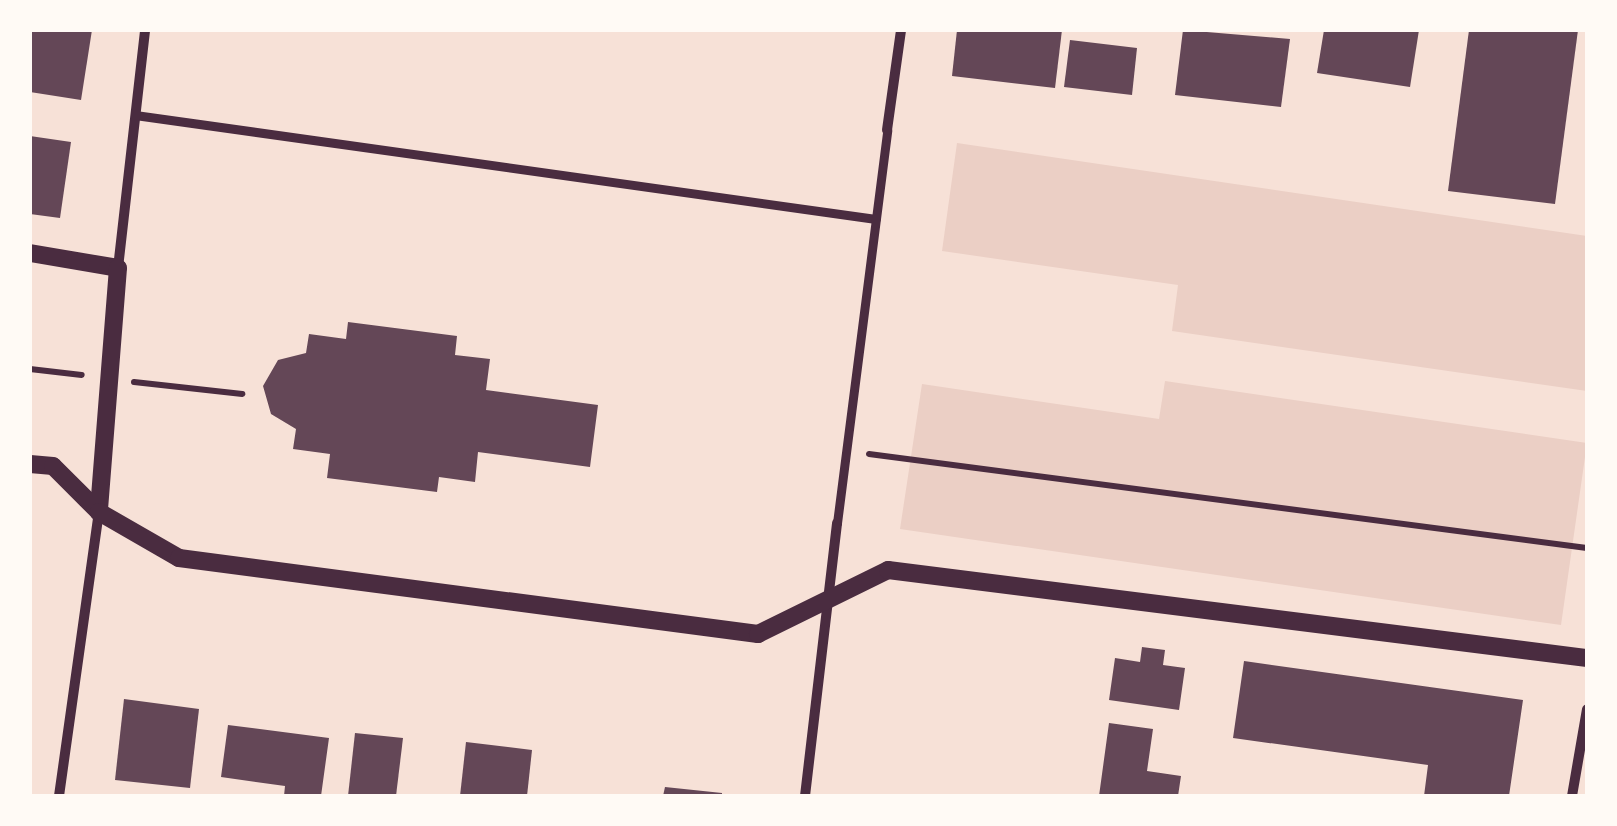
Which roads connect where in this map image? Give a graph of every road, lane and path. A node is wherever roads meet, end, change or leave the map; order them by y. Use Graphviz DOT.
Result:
graph roads {
  1 [pos="145,30"];
  2 [pos="901,30"];
  3 [pos="136,116"];
  4 [pos="887,130"];
  5 [pos="876,219"];
  6 [pos="30,253"];
  7 [pos="118,268"];
  8 [pos="846,451"];
  9 [pos="30,464"];
  10 [pos="99,512"];
  11 [pos="837,524"];
  12 [pos="1587,548"];
  13 [pos="830,595"];
  14 [pos="1587,658"];
  15 [pos="1587,709"];
  16 [pos="60,796"];
  17 [pos="805,796"];
  18 [pos="1572,796"];
  1 -- 3 [label="street"];
  2 -- 4 [label="street"];
  3 -- 5 [label="street"];
  3 -- 7 [label="street"];
  4 -- 5 [label="street"];
  5 -- 8 [label="street"];
  6 -- 7 [label="street"];
  7 -- 10 [label="street"];
  8 -- 11 [label="street"];
  8 -- 12 [label="path"];
  9 -- 10 [label="street"];
  10 -- 13 [label="street"];
  10 -- 16 [label="street"];
  11 -- 13 [label="street"];
  13 -- 14 [label="street"];
  13 -- 17 [label="street"];
  15 -- 18 [label="street"];
}
